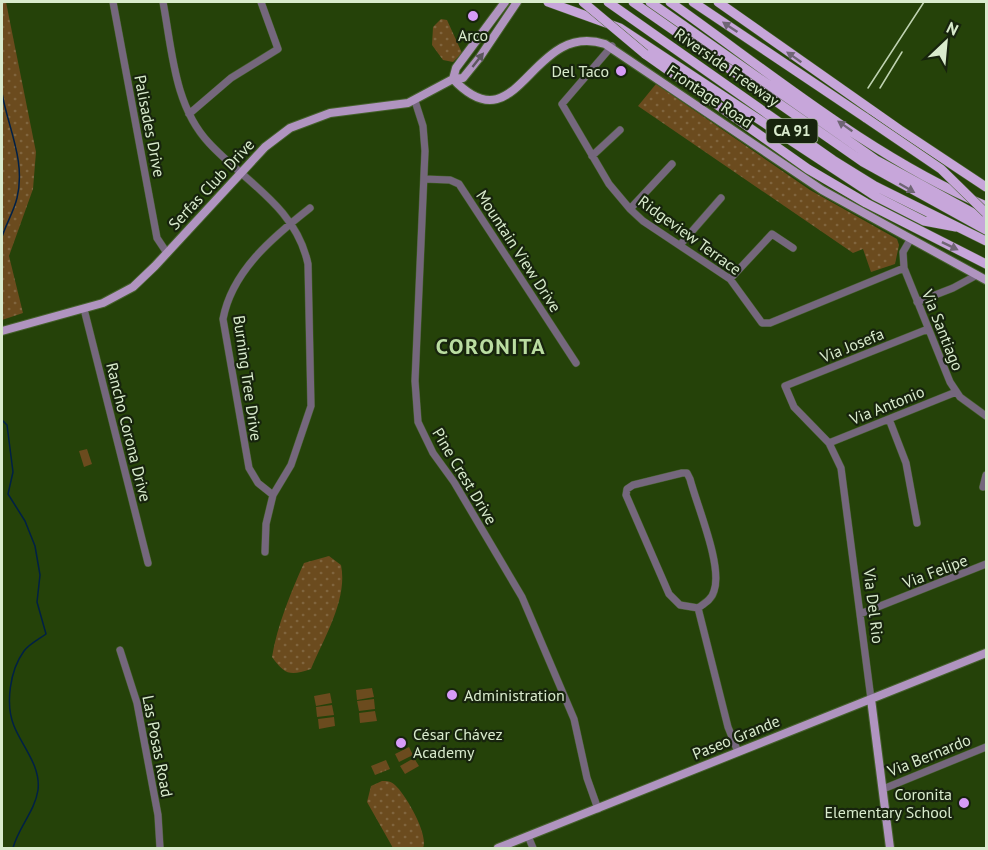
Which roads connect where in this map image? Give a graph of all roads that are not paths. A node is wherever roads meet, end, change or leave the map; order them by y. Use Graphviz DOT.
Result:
graph roads {
  1 [pos="113,2"];
  2 [pos="163,2"];
  3 [pos="261,2"];
  4 [pos="505,2"];
  5 [pos="517,2"];
  6 [pos="548,2"];
  7 [pos="583,2"];
  8 [pos="608,2"];
  9 [pos="633,2"];
  10 [pos="650,2"];
  11 [pos="670,2"];
  12 [pos="693,2"];
  13 [pos="718,2"];
  14 [pos="612,46"];
  15 [pos="453,79"];
  16 [pos="415,101"];
  17 [pos="189,114"];
  18 [pos="620,130"];
  19 [pos="592,156"];
  20 [pos="672,164"];
  21 [pos="243,172"];
  22 [pos="424,178"];
  23 [pos="987,187"];
  24 [pos="721,198"];
  25 [pos="987,207"];
  26 [pos="310,208"];
  27 [pos="630,209"];
  28 [pos="987,213"];
  29 [pos="987,219"];
  30 [pos="291,223"];
  31 [pos="956,227"];
  32 [pos="987,230"];
  33 [pos="910,240"];
  34 [pos="987,241"];
  35 [pos="680,245"];
  36 [pos="793,248"];
  37 [pos="167,253"];
  38 [pos="987,264"];
  39 [pos="904,268"];
  40 [pos="977,275"];
  41 [pos="730,279"];
  42 [pos="987,280"];
  43 [pos="917,302"];
  44 [pos="84,309"];
  45 [pos="928,329"];
  46 [pos="2,331"];
  47 [pos="576,363"];
  48 [pos="785,386"];
  49 [pos="956,392"];
  50 [pos="987,416"];
  51 [pos="889,419"];
  52 [pos="829,443"];
  53 [pos="987,475"];
  54 [pos="983,487"];
  55 [pos="273,495"];
  56 [pos="917,523"];
  57 [pos="265,552"];
  58 [pos="148,563"];
  59 [pos="987,564"];
  60 [pos="698,608"];
  61 [pos="860,614"];
  62 [pos="120,650"];
  63 [pos="987,653"];
  64 [pos="871,699"];
  65 [pos="987,747"];
  66 [pos="738,753"];
  67 [pos="883,789"];
  68 [pos="598,809"];
  69 [pos="528,836"];
  70 [pos="159,849"];
  71 [pos="498,849"];
  72 [pos="533,849"];
  73 [pos="890,849"];
  1 -- 37 [label="street, Palisades Drive"];
  2 -- 17 [label="street"];
  3 -- 17 [label="street"];
  4 -- 15 [label="main road"];
  15 -- 5 [label="main road, Serfas Club Drive, one-way"];
  6 -- 31 [label="highway"];
  7 -- 38 [label="highway, one-way, bridge"];
  8 -- 31 [label="highway, Riverside Freeway / CA 91"];
  9 -- 32 [label="highway, one-way"];
  10 -- 29 [label="highway"];
  25 -- 11 [label="highway, Riverside Freeway / CA 91, one-way"];
  28 -- 12 [label="highway, one-way, bridge"];
  23 -- 13 [label="highway, one-way"];
  14 -- 15 [label="main road, Frontage Road"];
  14 -- 19 [label="street, Ridgeview Terrace"];
  14 -- 33 [label="main road, Frontage Road"];
  15 -- 16 [label="main road, Serfas Club Drive"];
  16 -- 21 [label="main road, Serfas Club Drive"];
  16 -- 22 [label="street, Pine Crest Drive"];
  17 -- 21 [label="street"];
  18 -- 19 [label="street"];
  19 -- 27 [label="street, Ridgeview Terrace"];
  20 -- 27 [label="street"];
  21 -- 30 [label="street"];
  21 -- 37 [label="main road, Serfas Club Drive"];
  22 -- 47 [label="street, Mountain View Drive"];
  22 -- 68 [label="street, Pine Crest Drive"];
  24 -- 35 [label="street"];
  26 -- 30 [label="street, Burning Tree Drive"];
  27 -- 35 [label="street, Ridgeview Terrace"];
  30 -- 55 [label="street"];
  30 -- 55 [label="street, Burning Tree Drive"];
  31 -- 34 [label="highway, Riverside Freeway / CA 91"];
  33 -- 39 [label="street"];
  33 -- 40 [label="main road, Frontage Road"];
  35 -- 41 [label="street, Ridgeview Terrace"];
  36 -- 41 [label="street"];
  37 -- 44 [label="main road, Serfas Club Drive"];
  39 -- 41 [label="street, Ridgeview Terrace"];
  39 -- 43 [label="street, Via Santiago"];
  40 -- 42 [label="main road, Frontage Road"];
  40 -- 43 [label="street"];
  43 -- 45 [label="street, Via Santiago"];
  44 -- 46 [label="main road, Serfas Club Drive"];
  44 -- 58 [label="street, Rancho Corona Drive"];
  45 -- 48 [label="street, Via Josefa"];
  45 -- 49 [label="street, Via Santiago"];
  48 -- 52 [label="street, Via Del Rio"];
  49 -- 50 [label="street, Via Santiago"];
  49 -- 51 [label="street, Via Antonio"];
  51 -- 52 [label="street, Via Antonio"];
  51 -- 56 [label="street"];
  52 -- 61 [label="street, Via Del Rio"];
  53 -- 54 [label="street"];
  55 -- 57 [label="street"];
  59 -- 61 [label="street, Via Felipe"];
  60 -- 60 [label="street"];
  60 -- 66 [label="street"];
  61 -- 64 [label="street, Via Del Rio"];
  62 -- 70 [label="street, Las Posas Road"];
  63 -- 64 [label="main road, Paseo Grande"];
  64 -- 66 [label="main road, Paseo Grande"];
  64 -- 67 [label="main road, Via Del Rio"];
  65 -- 67 [label="street, Via Bernardo"];
  66 -- 68 [label="main road, Paseo Grande"];
  67 -- 73 [label="main road, Via Del Rio"];
  68 -- 69 [label="main road, Paseo Grande"];
  69 -- 71 [label="main road, Paseo Grande"];
  69 -- 72 [label="street"];
}
